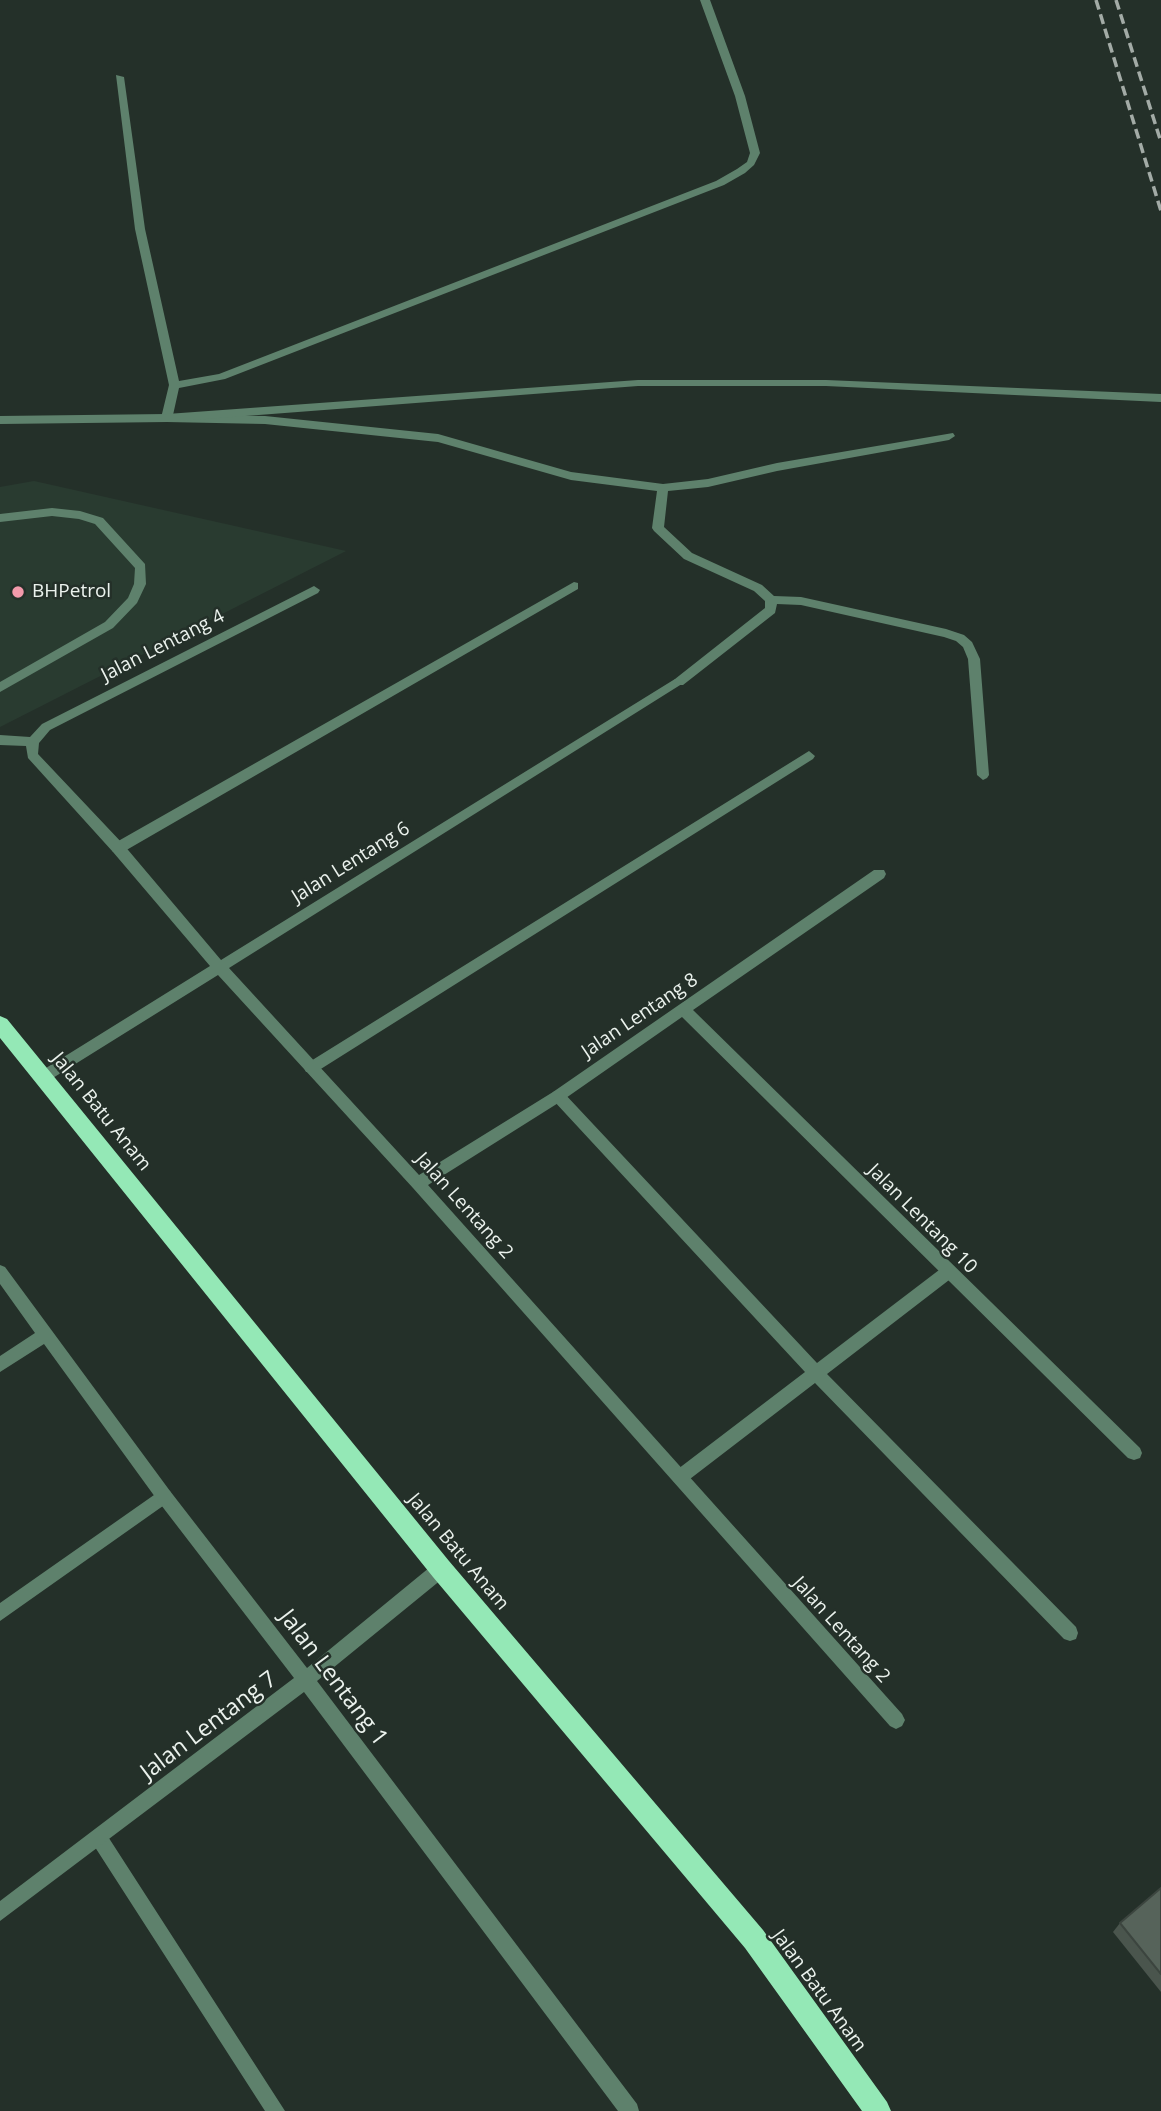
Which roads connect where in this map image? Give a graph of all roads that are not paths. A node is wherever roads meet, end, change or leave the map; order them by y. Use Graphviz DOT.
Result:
graph roads {
  1 [pos="705,0"];
  2 [pos="119,77"];
  3 [pos="174,385"];
  4 [pos="1161,398"];
  5 [pos="167,418"];
  6 [pos="0,420"];
  7 [pos="949,436"];
  8 [pos="663,488"];
  9 [pos="0,518"];
  10 [pos="574,586"];
  11 [pos="314,590"];
  12 [pos="771,600"];
  13 [pos="0,688"];
  14 [pos="0,740"];
  15 [pos="33,742"];
  16 [pos="809,756"];
  17 [pos="983,775"];
  18 [pos="118,848"];
  19 [pos="879,874"];
  20 [pos="219,967"];
  21 [pos="684,1010"];
  22 [pos="0,1024"];
  23 [pos="312,1068"];
  24 [pos="43,1077"];
  25 [pos="558,1096"];
  26 [pos="418,1184"];
  27 [pos="0,1272"];
  28 [pos="948,1272"];
  29 [pos="46,1334"];
  30 [pos="0,1365"];
  31 [pos="815,1371"];
  32 [pos="1134,1453"];
  33 [pos="680,1477"];
  34 [pos="164,1496"];
  35 [pos="441,1569"];
  36 [pos="0,1613"];
  37 [pos="1070,1633"];
  38 [pos="306,1680"];
  39 [pos="896,1720"];
  40 [pos="99,1838"];
  41 [pos="0,1912"];
  42 [pos="276,2111"];
  43 [pos="630,2111"];
  44 [pos="878,2111"];
  1 -- 3 [label="street"];
  2 -- 3 [label="street"];
  3 -- 5 [label="street"];
  4 -- 5 [label="street"];
  5 -- 6 [label="street"];
  5 -- 8 [label="street"];
  7 -- 8 [label="street"];
  8 -- 12 [label="street"];
  9 -- 13 [label="street"];
  10 -- 18 [label="street"];
  11 -- 15 [label="street, Jalan Lentang 4"];
  12 -- 17 [label="street"];
  12 -- 20 [label="street, Jalan Lentang 6"];
  14 -- 15 [label="street"];
  15 -- 18 [label="street, Jalan Lentang 2"];
  16 -- 23 [label="street"];
  18 -- 20 [label="street, Jalan Lentang 2"];
  19 -- 21 [label="street, Jalan Lentang 8"];
  20 -- 23 [label="street, Jalan Lentang 2"];
  20 -- 24 [label="street, Jalan Lentang 6"];
  21 -- 25 [label="street, Jalan Lentang 8"];
  21 -- 28 [label="street, Jalan Lentang 10"];
  22 -- 24 [label="highway, Jalan Batu Anam"];
  23 -- 26 [label="street, Jalan Lentang 2"];
  24 -- 35 [label="highway, Jalan Batu Anam"];
  25 -- 26 [label="street, Jalan Lentang 8"];
  25 -- 31 [label="street"];
  26 -- 33 [label="street, Jalan Lentang 2"];
  27 -- 29 [label="street, Jalan Lentang 1"];
  28 -- 31 [label="street"];
  28 -- 32 [label="street, Jalan Lentang 10"];
  29 -- 30 [label="street"];
  29 -- 34 [label="street, Jalan Lentang 1"];
  31 -- 33 [label="street"];
  31 -- 37 [label="street"];
  33 -- 39 [label="street, Jalan Lentang 2"];
  34 -- 36 [label="street"];
  34 -- 38 [label="street, Jalan Lentang 1"];
  35 -- 38 [label="street, Jalan Lentang 7"];
  35 -- 44 [label="highway, Jalan Batu Anam"];
  38 -- 40 [label="street, Jalan Lentang 7"];
  38 -- 43 [label="street, Jalan Lentang 1"];
  40 -- 41 [label="street, Jalan Lentang 7"];
  40 -- 42 [label="street"];
}
